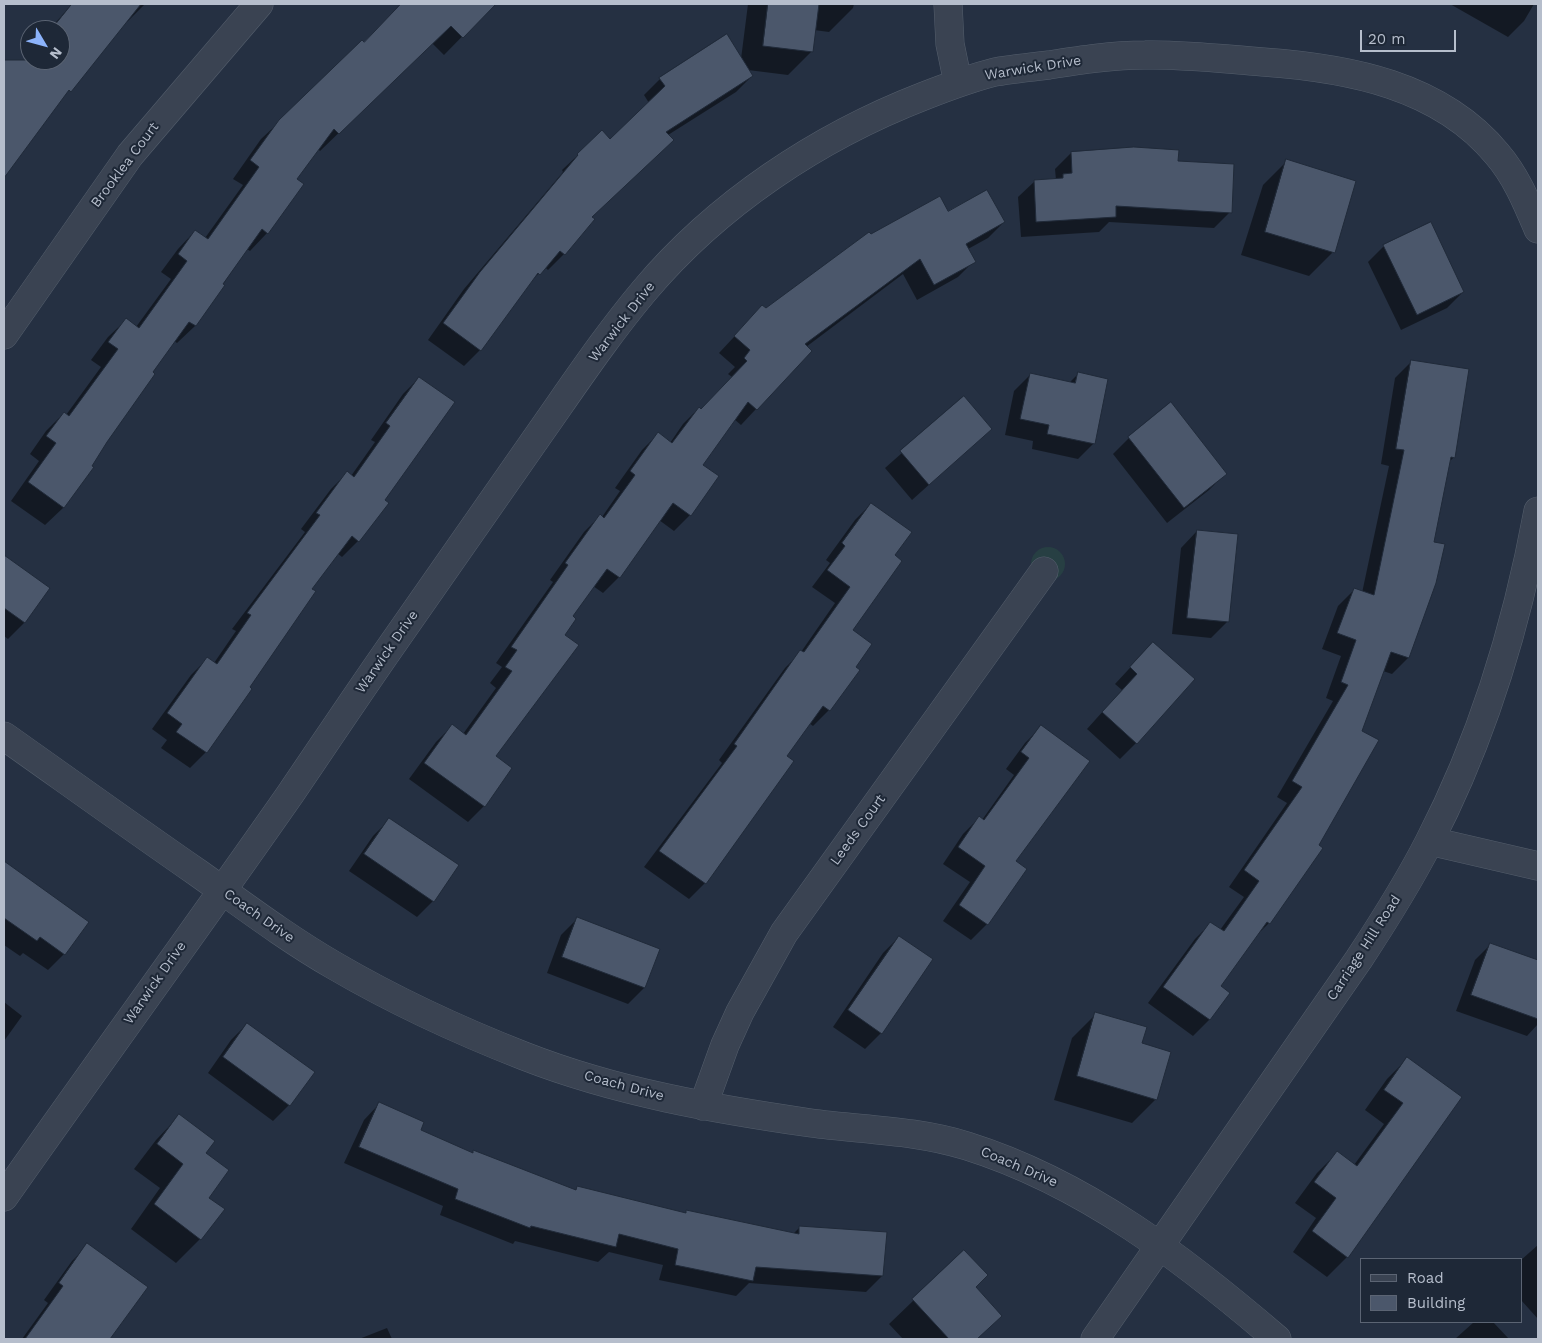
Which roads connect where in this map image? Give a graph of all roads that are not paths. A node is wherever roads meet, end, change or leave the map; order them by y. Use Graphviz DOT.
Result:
graph roads {
  1 [pos="259,4"];
  2 [pos="948,4"];
  3 [pos="958,83"];
  4 [pos="1538,229"];
  5 [pos="4,335"];
  6 [pos="1538,511"];
  7 [pos="1044,571"];
  8 [pos="4,736"];
  9 [pos="1430,841"];
  10 [pos="1538,866"];
  11 [pos="221,890"];
  12 [pos="703,1106"];
  13 [pos="4,1197"];
  14 [pos="1159,1246"];
  15 [pos="1095,1339"];
  16 [pos="1277,1339"];
  1 -- 5 [label="street, Brooklea Court"];
  2 -- 3 [label="street"];
  3 -- 4 [label="street, Warwick Drive"];
  3 -- 11 [label="street, Warwick Drive"];
  6 -- 9 [label="street, Carriage Hill Road"];
  7 -- 12 [label="street, Leeds Court"];
  8 -- 11 [label="street, Coach Drive"];
  9 -- 10 [label="street"];
  9 -- 14 [label="street, Carriage Hill Road"];
  11 -- 12 [label="street, Coach Drive"];
  11 -- 13 [label="street, Warwick Drive"];
  12 -- 14 [label="street, Coach Drive"];
  14 -- 15 [label="street, Carriage Hill Road"];
  14 -- 16 [label="street, Coach Drive"];
}
